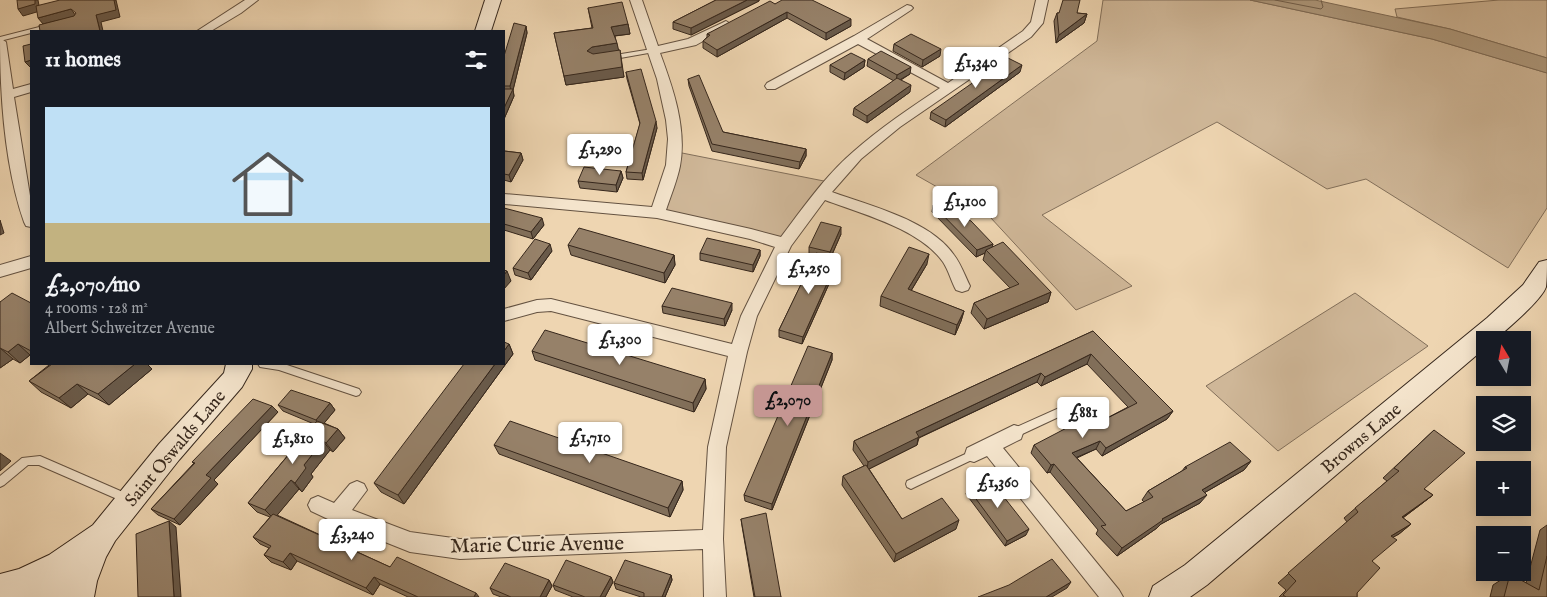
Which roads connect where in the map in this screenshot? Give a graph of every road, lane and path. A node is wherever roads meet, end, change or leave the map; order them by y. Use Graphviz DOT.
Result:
graph roads {
  1 [pos="252,0"];
  2 [pos="493,0"];
  3 [pos="636,0"];
  4 [pos="1042,0"];
  5 [pos="907,8"];
  6 [pos="740,18"];
  7 [pos="58,25"];
  8 [pos="36,30"];
  9 [pos="205,30"];
  10 [pos="483,30"];
  11 [pos="30,32"];
  12 [pos="858,39"];
  13 [pos="0,43"];
  14 [pos="652,51"];
  15 [pos="604,59"];
  16 [pos="771,86"];
  17 [pos="30,88"];
  18 [pos="949,88"];
  19 [pos="8,95"];
  20 [pos="15,156"];
  21 [pos="0,161"];
  22 [pos="822,194"];
  23 [pos="505,199"];
  24 [pos="657,213"];
  25 [pos="30,219"];
  26 [pos="784,244"];
  27 [pos="30,262"];
  28 [pos="1547,268"];
  29 [pos="0,271"];
  30 [pos="962,286"];
  31 [pos="505,315"];
  32 [pos="738,352"];
  33 [pos="239,365"];
  34 [pos="271,365"];
  35 [pos="356,392"];
  36 [pos="1077,404"];
  37 [pos="1014,432"];
  38 [pos="982,450"];
  39 [pos="0,482"];
  40 [pos="911,484"];
  41 [pos="356,490"];
  42 [pos="130,500"];
  43 [pos="318,505"];
  44 [pos="337,514"];
  45 [pos="105,531"];
  46 [pos="713,539"];
  47 [pos="14,585"];
  48 [pos="74,597"];
  49 [pos="79,597"];
  50 [pos="715,597"];
  51 [pos="1112,597"];
  52 [pos="1164,597"];
  1 -- 9 [label="street"];
  2 -- 10 [label="street"];
  3 -- 14 [label="street"];
  4 -- 18 [label="street"];
  5 -- 12 [label="street"];
  6 -- 14 [label="street"];
  7 -- 8 [label="lane"];
  11 -- 13 [label="lane"];
  12 -- 16 [label="street"];
  12 -- 18 [label="street"];
  13 -- 19 [label="street"];
  14 -- 15 [label="lane"];
  14 -- 24 [label="street"];
  17 -- 19 [label="street"];
  18 -- 22 [label="street"];
  19 -- 20 [label="street"];
  20 -- 21 [label="street"];
  20 -- 25 [label="street"];
  22 -- 26 [label="street"];
  22 -- 30 [label="street"];
  23 -- 24 [label="street"];
  24 -- 26 [label="street"];
  26 -- 32 [label="street"];
  27 -- 29 [label="street"];
  28 -- 52 [label="street, Browns Lane"];
  31 -- 32 [label="street"];
  32 -- 46 [label="street"];
  33 -- 42 [label="street, Saint Oswalds Lane"];
  34 -- 35 [label="lane"];
  36 -- 37 [label="lane"];
  37 -- 38 [label="street"];
  38 -- 40 [label="lane"];
  38 -- 51 [label="street"];
  39 -- 42 [label="lane"];
  41 -- 44 [label="street"];
  42 -- 45 [label="street, Saint Oswalds Lane"];
  43 -- 44 [label="street, Marie Curie Avenue"];
  44 -- 46 [label="street, Marie Curie Avenue"];
  45 -- 47 [label="street, Saint Oswalds Lane"];
  45 -- 49 [label="street, Saint Oswalds Lane"];
  46 -- 50 [label="street"];
  47 -- 48 [label="street"];
}
